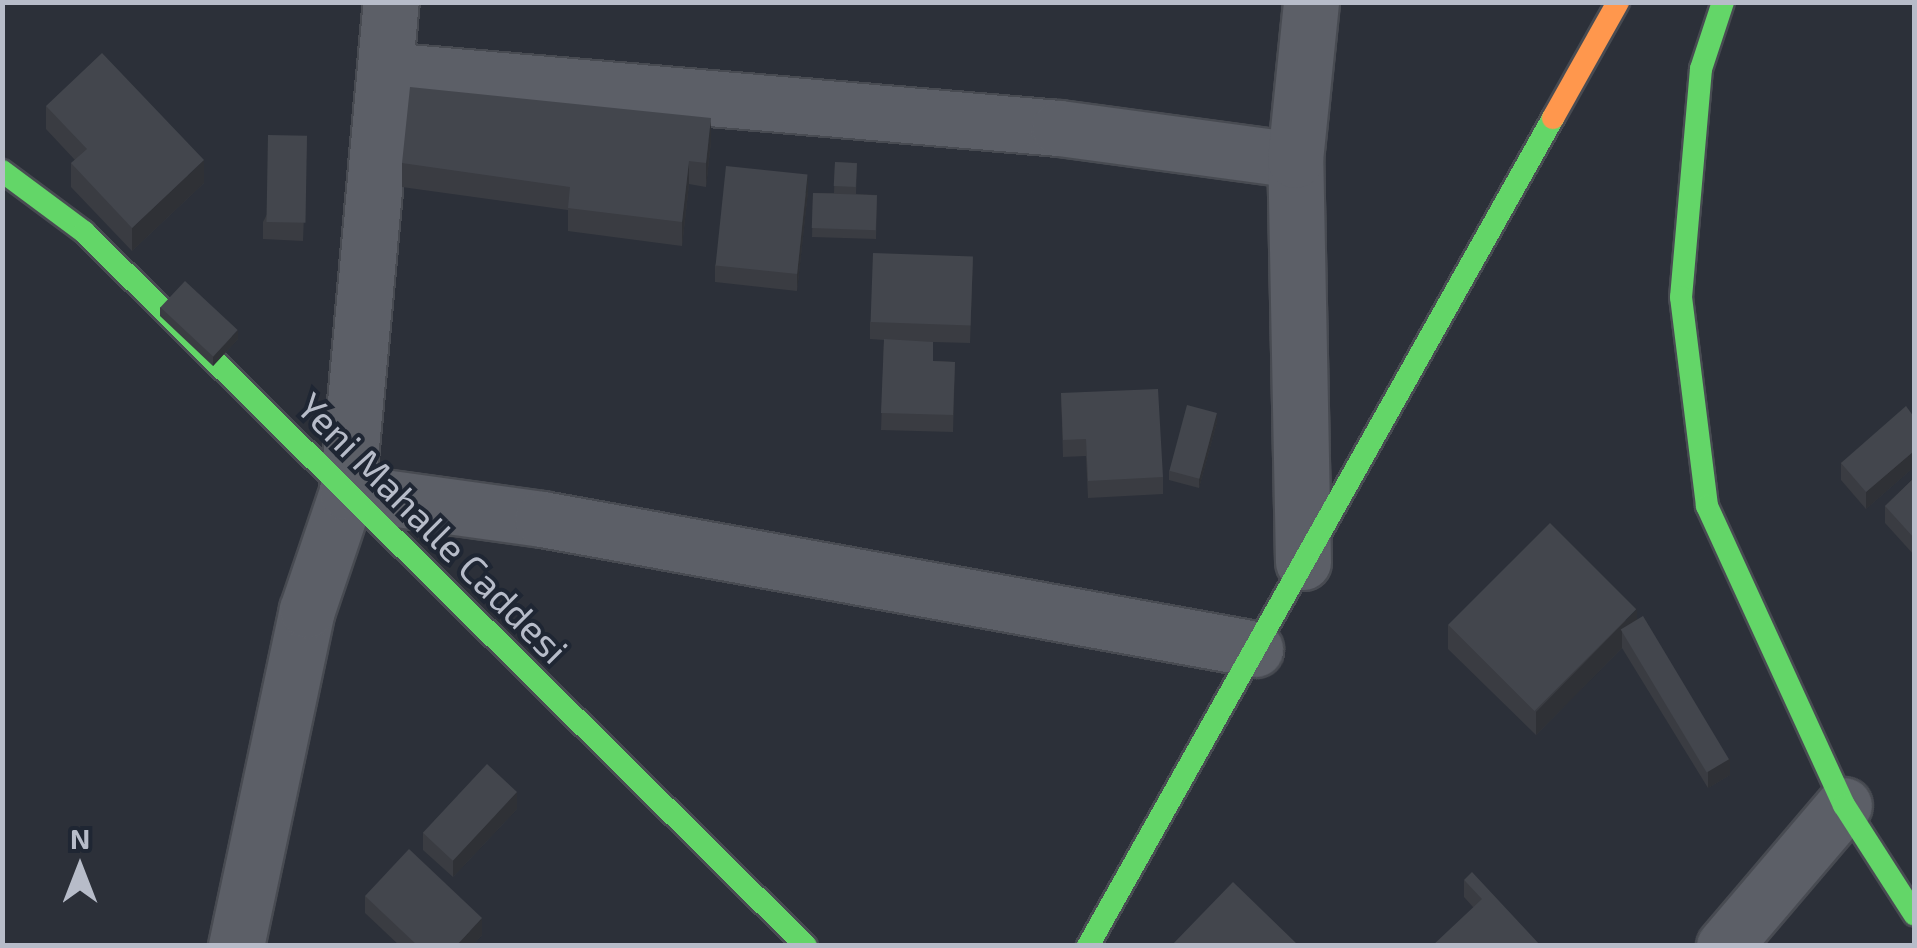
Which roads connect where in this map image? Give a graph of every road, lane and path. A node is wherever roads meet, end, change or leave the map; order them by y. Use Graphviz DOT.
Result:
graph roads {
  1 [pos="391,2"];
  2 [pos="1311,2"];
  3 [pos="1618,2"];
  4 [pos="1723,2"];
  5 [pos="385,70"];
  6 [pos="1295,160"];
  7 [pos="2,170"];
  8 [pos="347,492"];
  9 [pos="1304,562"];
  10 [pos="1255,650"];
  11 [pos="1844,805"];
  12 [pos="1914,914"];
  13 [pos="236,946"];
  14 [pos="806,946"];
  15 [pos="1088,946"];
  16 [pos="1724,946"];
  1 -- 5 [label="street"];
  2 -- 6 [label="street"];
  3 -- 9 [label="street"];
  4 -- 11 [label="street"];
  5 -- 6 [label="street"];
  5 -- 8 [label="street"];
  6 -- 9 [label="street"];
  7 -- 8 [label="street, Yeni Mahalle Caddesi"];
  8 -- 10 [label="street"];
  8 -- 13 [label="street"];
  8 -- 14 [label="street, Yeni Mahalle Caddesi"];
  9 -- 10 [label="street"];
  10 -- 15 [label="street"];
  11 -- 12 [label="street"];
  11 -- 16 [label="street"];
}
